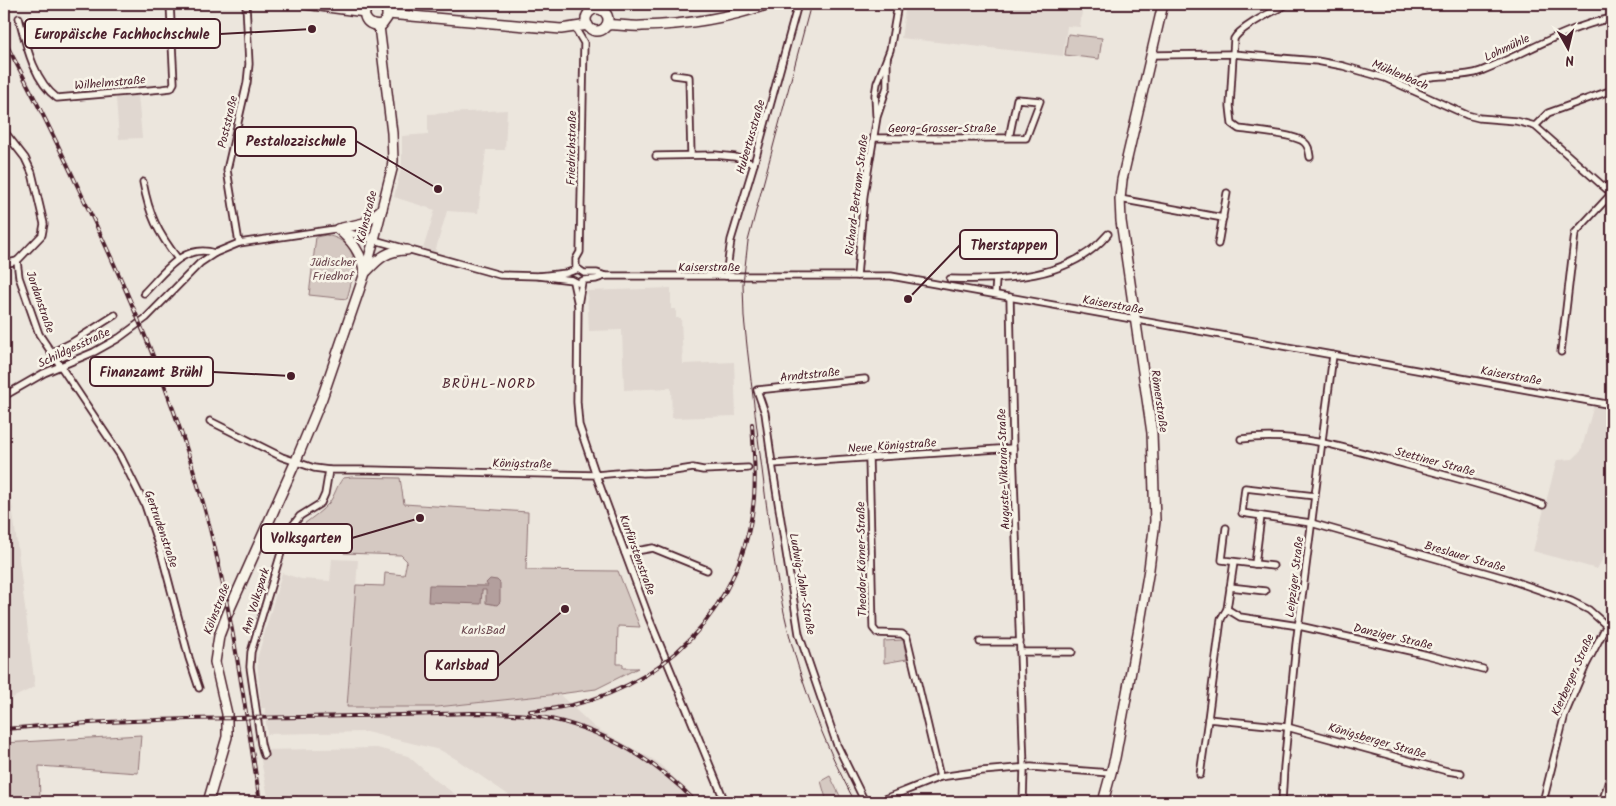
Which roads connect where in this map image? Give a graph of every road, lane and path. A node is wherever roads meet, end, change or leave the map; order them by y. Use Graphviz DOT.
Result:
graph roads {
  1 [pos="170,4"];
  2 [pos="246,4"];
  3 [pos="305,4"];
  4 [pos="372,4"];
  5 [pos="381,4"];
  6 [pos="768,4"];
  7 [pos="798,4"];
  8 [pos="898,4"];
  9 [pos="1163,4"];
  10 [pos="1287,4"];
  11 [pos="590,8"];
  12 [pos="365,12"];
  13 [pos="388,14"];
  14 [pos="19,18"];
  15 [pos="1612,18"];
  16 [pos="588,25"];
  17 [pos="607,25"];
  18 [pos="379,26"];
  19 [pos="575,28"];
  20 [pos="1232,54"];
  21 [pos="1152,55"];
  22 [pos="888,59"];
  23 [pos="674,75"];
  24 [pos="1412,90"];
  25 [pos="1612,90"];
  26 [pos="877,117"];
  27 [pos="1535,126"];
  28 [pos="4,131"];
  29 [pos="874,138"];
  30 [pos="1010,138"];
  31 [pos="10,140"];
  32 [pos="4,144"];
  33 [pos="691,155"];
  34 [pos="656,156"];
  35 [pos="1310,157"];
  36 [pos="754,164"];
  37 [pos="143,182"];
  38 [pos="1227,193"];
  39 [pos="1612,194"];
  40 [pos="1120,199"];
  41 [pos="382,209"];
  42 [pos="1223,218"];
  43 [pos="338,229"];
  44 [pos="1108,234"];
  45 [pos="374,240"];
  46 [pos="239,244"];
  47 [pos="1218,244"];
  48 [pos="407,250"];
  49 [pos="215,253"];
  50 [pos="178,259"];
  51 [pos="18,261"];
  52 [pos="4,264"];
  53 [pos="574,271"];
  54 [pos="365,273"];
  55 [pos="539,276"];
  56 [pos="726,276"];
  57 [pos="857,276"];
  58 [pos="583,278"];
  59 [pos="950,279"];
  60 [pos="996,280"];
  61 [pos="572,281"];
  62 [pos="144,293"];
  63 [pos="994,294"];
  64 [pos="1010,297"];
  65 [pos="578,305"];
  66 [pos="115,315"];
  67 [pos="1134,319"];
  68 [pos="1560,352"];
  69 [pos="50,353"];
  70 [pos="1333,354"];
  71 [pos="59,366"];
  72 [pos="865,379"];
  73 [pos="757,390"];
  74 [pos="4,396"];
  75 [pos="1612,405"];
  76 [pos="210,421"];
  77 [pos="1242,439"];
  78 [pos="1320,443"];
  79 [pos="1013,448"];
  80 [pos="869,458"];
  81 [pos="295,463"];
  82 [pos="772,464"];
  83 [pos="748,468"];
  84 [pos="329,470"];
  85 [pos="596,475"];
  86 [pos="1315,496"];
  87 [pos="1543,505"];
  88 [pos="1261,516"];
  89 [pos="1311,523"];
  90 [pos="1226,528"];
  91 [pos="625,553"];
  92 [pos="1234,562"];
  93 [pos="1255,564"];
  94 [pos="1272,566"];
  95 [pos="707,570"];
  96 [pos="1230,587"];
  97 [pos="1265,591"];
  98 [pos="1227,609"];
  99 [pos="1612,615"];
  100 [pos="1298,626"];
  101 [pos="1607,626"];
  102 [pos="980,642"];
  103 [pos="1020,642"];
  104 [pos="1020,652"];
  105 [pos="1072,652"];
  106 [pos="1484,669"];
  107 [pos="199,688"];
  108 [pos="1208,719"];
  109 [pos="1287,727"];
  110 [pos="264,755"];
  111 [pos="1024,768"];
  112 [pos="1110,773"];
  113 [pos="1461,773"];
  114 [pos="1200,775"];
  115 [pos="940,778"];
  116 [pos="1609,781"];
  117 [pos="208,802"];
  118 [pos="725,802"];
  119 [pos="865,802"];
  120 [pos="877,802"];
  121 [pos="1022,802"];
  122 [pos="1103,802"];
  123 [pos="1282,802"];
  124 [pos="1543,802"];
  125 [pos="1602,802"];
  1 -- 14 [label="street, Wilhelmstraße"];
  2 -- 46 [label="street, Poststraße"];
  3 -- 12 [label="main road"];
  4 -- 12 [label="main road"];
  5 -- 13 [label="main road"];
  6 -- 17 [label="main road"];
  7 -- 36 [label="street, Hubertusstraße"];
  8 -- 22 [label="street, Richard-Bertram-Straße"];
  9 -- 21 [label="main road, Römerstraße"];
  10 -- 20 [label="street"];
  11 -- 16 [label="main road"];
  11 -- 17 [label="main road"];
  12 -- 18 [label="main road"];
  13 -- 18 [label="main road"];
  13 -- 19 [label="main road"];
  15 -- 24 [label="street, Lohmühle"];
  16 -- 17 [label="main road"];
  16 -- 19 [label="main road"];
  18 -- 41 [label="main road, Kölnstraße"];
  19 -- 53 [label="street, Friedrichstraße"];
  20 -- 21 [label="street, Mühlenbach"];
  20 -- 24 [label="street, Mühlenbach"];
  20 -- 35 [label="street"];
  21 -- 40 [label="main road, Römerstraße"];
  22 -- 26 [label="street, Richard-Bertram-Straße"];
  22 -- 26 [label="street, Richard-Bertram-Straße"];
  23 -- 33 [label="street"];
  24 -- 27 [label="street, Mühlenbach"];
  25 -- 27 [label="street"];
  26 -- 29 [label="street, Richard-Bertram-Straße"];
  27 -- 39 [label="street, Mühlenbach"];
  28 -- 31 [label="street, Jordanstraße"];
  29 -- 30 [label="street, Georg-Grosser-Straße"];
  29 -- 57 [label="street, Richard-Bertram-Straße"];
  30 -- 30 [label="street"];
  31 -- 32 [label="street"];
  31 -- 51 [label="street, Jordanstraße"];
  33 -- 34 [label="street"];
  33 -- 36 [label="street"];
  36 -- 56 [label="street, Hubertusstraße"];
  37 -- 50 [label="street"];
  38 -- 42 [label="street"];
  39 -- 68 [label="street, Mühlenbach"];
  40 -- 42 [label="street"];
  40 -- 67 [label="main road, Römerstraße"];
  41 -- 43 [label="main road"];
  41 -- 45 [label="main road, Kölnstraße"];
  42 -- 47 [label="street"];
  43 -- 45 [label="street, Schildgesstraße"];
  43 -- 46 [label="street, Schildgesstraße"];
  43 -- 54 [label="main road"];
  44 -- 60 [label="street"];
  45 -- 48 [label="street"];
  45 -- 54 [label="main road, Kölnstraße"];
  46 -- 49 [label="street, Schildgesstraße"];
  48 -- 54 [label="main road"];
  48 -- 55 [label="street"];
  49 -- 50 [label="street, Schildgesstraße"];
  49 -- 71 [label="street, Schildgesstraße"];
  50 -- 62 [label="street, Schildgesstraße"];
  51 -- 52 [label="street"];
  51 -- 69 [label="street, Jordanstraße"];
  53 -- 55 [label="street"];
  53 -- 58 [label="street"];
  53 -- 61 [label="street"];
  54 -- 81 [label="main road, Kölnstraße"];
  55 -- 61 [label="street"];
  56 -- 57 [label="street, Kaiserstraße"];
  56 -- 58 [label="street, Kaiserstraße"];
  57 -- 63 [label="street, Kaiserstraße"];
  58 -- 61 [label="street"];
  58 -- 65 [label="street, Kurfürstenstraße"];
  59 -- 60 [label="street"];
  60 -- 63 [label="street"];
  61 -- 65 [label="street, Kurfürstenstraße"];
  63 -- 64 [label="street, Kaiserstraße"];
  64 -- 67 [label="street, Kaiserstraße"];
  64 -- 79 [label="street, Auguste-Viktoria-Straße"];
  65 -- 85 [label="street, Kurfürstenstraße"];
  66 -- 69 [label="street, Schildgesstraße"];
  67 -- 70 [label="street, Kaiserstraße"];
  67 -- 112 [label="main road, Römerstraße"];
  69 -- 71 [label="street, Jordanstraße"];
  70 -- 75 [label="street, Kaiserstraße"];
  70 -- 78 [label="street, Leipziger Straße"];
  71 -- 74 [label="street, Schildgesstraße"];
  71 -- 107 [label="street, Gertrudenstraße"];
  72 -- 73 [label="street, Arndtstraße"];
  73 -- 82 [label="street, Ludwig-Jahn-Straße"];
  76 -- 81 [label="street"];
  77 -- 78 [label="street, Stettiner Straße"];
  78 -- 86 [label="street, Leipziger Straße"];
  78 -- 87 [label="street, Stettiner Straße"];
  79 -- 80 [label="street, Neue Königstraße"];
  79 -- 103 [label="street, Auguste-Viktoria-Straße"];
  80 -- 82 [label="street, Neue Königstraße"];
  80 -- 115 [label="street, Theodor-Körner-Straße"];
  81 -- 84 [label="street, Königstraße"];
  81 -- 117 [label="main road, Kölnstraße"];
  82 -- 119 [label="street, Ludwig-Jahn-Straße"];
  83 -- 85 [label="street, Königstraße"];
  84 -- 85 [label="street, Königstraße"];
  84 -- 110 [label="street, Am Volkspark"];
  85 -- 91 [label="street, Kurfürstenstraße"];
  86 -- 88 [label="street, Breslauer Straße"];
  86 -- 89 [label="street, Leipziger Straße"];
  88 -- 89 [label="street, Breslauer Straße"];
  88 -- 93 [label="street"];
  89 -- 100 [label="street, Leipziger Straße"];
  89 -- 101 [label="street, Breslauer Straße"];
  90 -- 92 [label="street"];
  91 -- 95 [label="street"];
  91 -- 118 [label="street, Kurfürstenstraße"];
  92 -- 93 [label="street"];
  92 -- 96 [label="street"];
  93 -- 94 [label="street"];
  96 -- 97 [label="street"];
  96 -- 98 [label="street"];
  98 -- 100 [label="street, Danziger Straße"];
  98 -- 108 [label="street"];
  99 -- 101 [label="street, Kierberger Straße"];
  100 -- 106 [label="street, Danziger Straße"];
  100 -- 109 [label="street, Leipziger Straße"];
  101 -- 124 [label="street, Kierberger Straße"];
  102 -- 103 [label="street"];
  103 -- 104 [label="street, Auguste-Viktoria-Straße"];
  104 -- 105 [label="street"];
  104 -- 111 [label="street, Auguste-Viktoria-Straße"];
  108 -- 109 [label="street, Königsberger Straße"];
  108 -- 114 [label="street"];
  109 -- 113 [label="street, Königsberger Straße"];
  109 -- 123 [label="street, Leipziger Straße"];
  111 -- 112 [label="street"];
  111 -- 115 [label="street"];
  111 -- 121 [label="street, Auguste-Viktoria-Straße"];
  112 -- 122 [label="main road, Römerstraße"];
  115 -- 120 [label="street"];
  116 -- 125 [label="street"];
}
